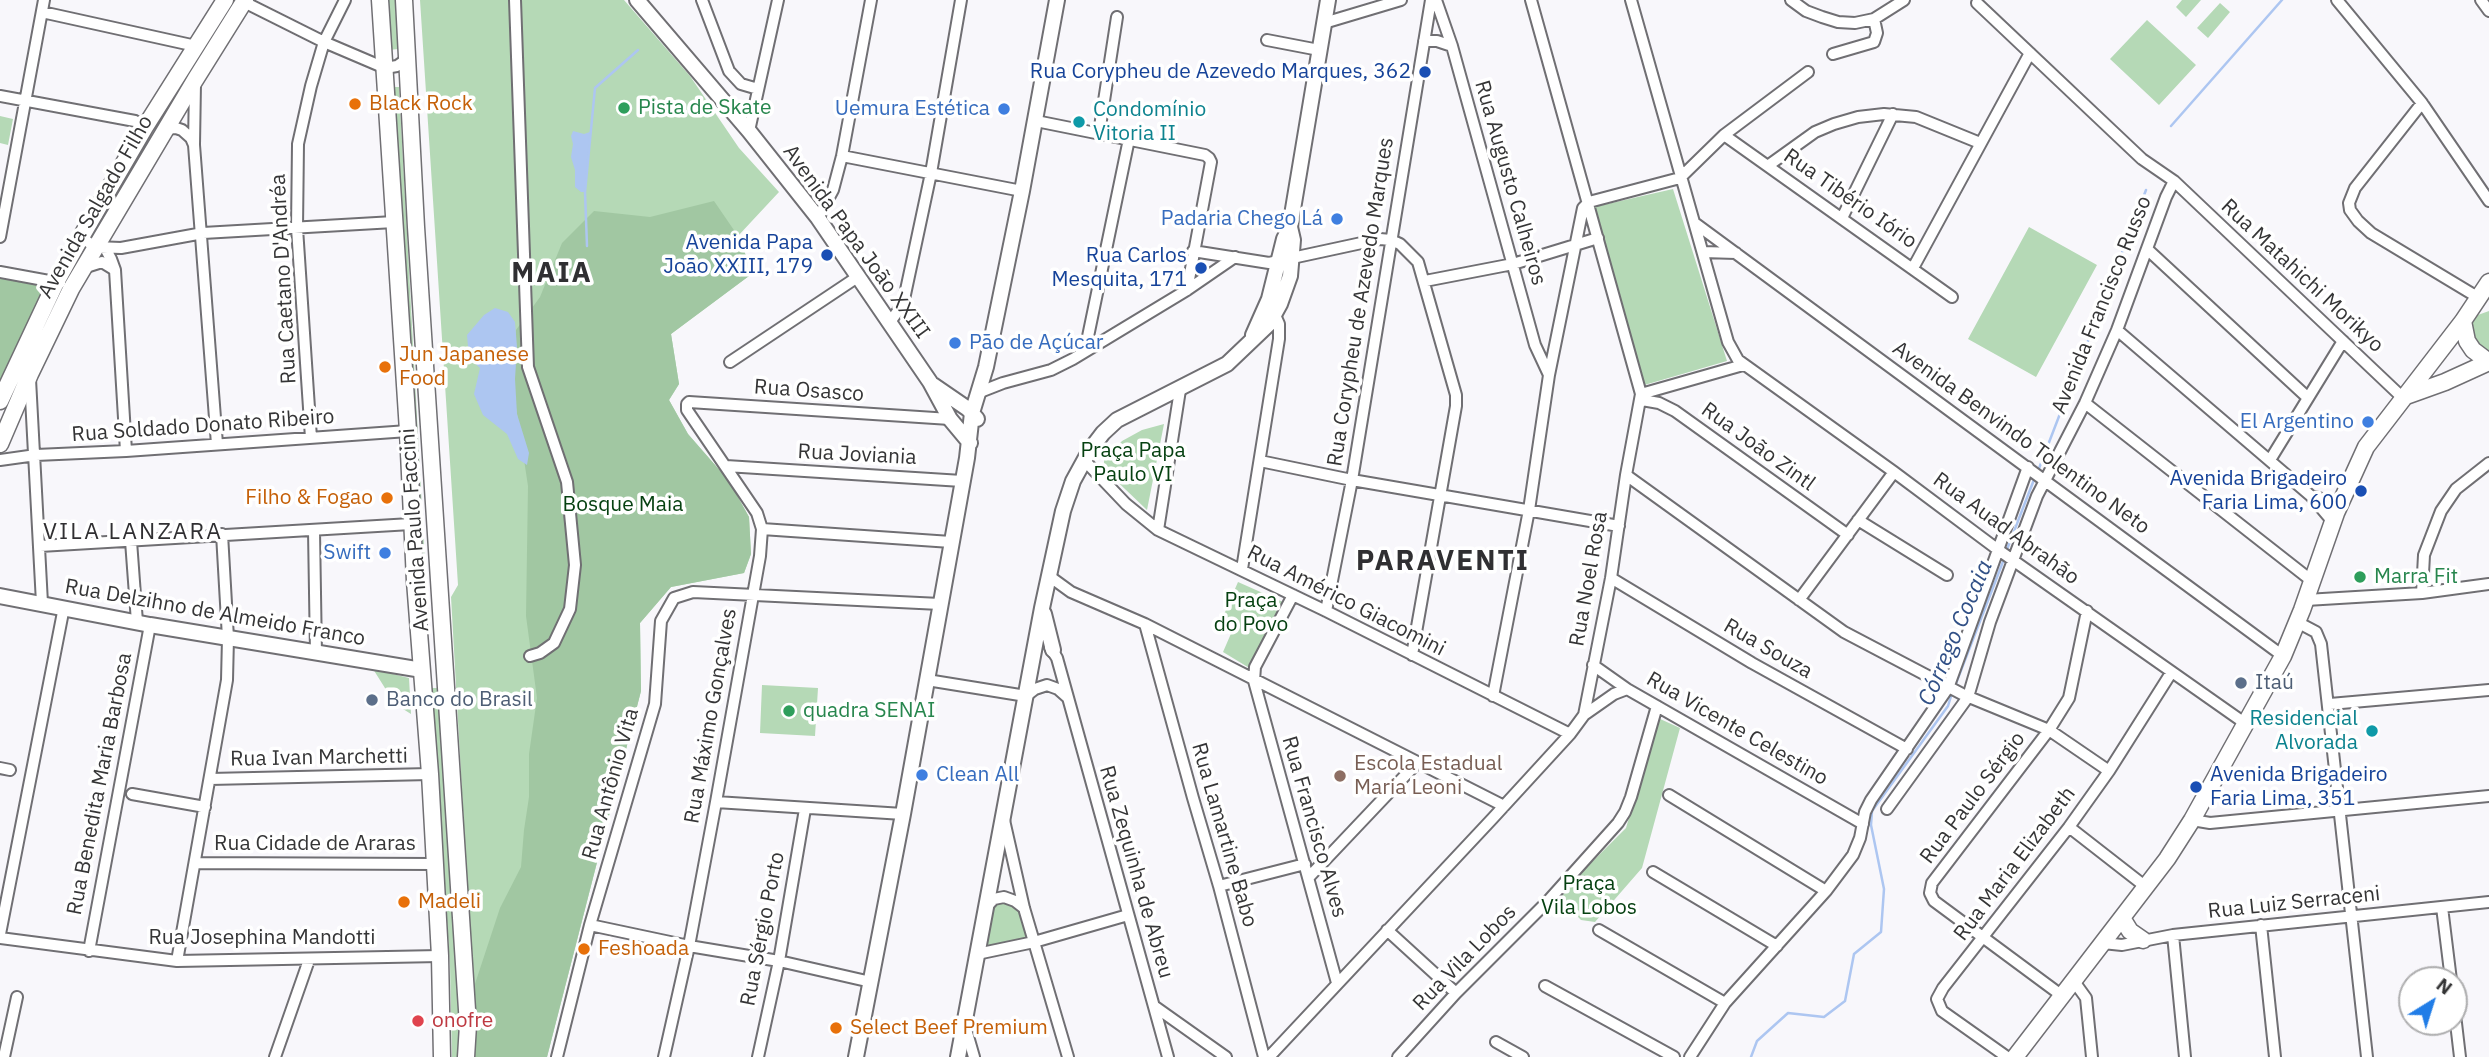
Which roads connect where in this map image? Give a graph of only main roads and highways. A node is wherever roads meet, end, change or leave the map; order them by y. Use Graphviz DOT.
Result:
graph roads {
  1 [pos="225,0"];
  2 [pos="380,0"];
  3 [pos="404,0"];
  4 [pos="245,1"];
  5 [pos="2489,282"];
  6 [pos="64,285"];
  7 [pos="2484,298"];
  8 [pos="2463,321"];
  9 [pos="2489,362"];
  10 [pos="2405,397"];
  11 [pos="0,401"];
  12 [pos="0,444"];
  13 [pos="415,581"];
  14 [pos="441,608"];
  15 [pos="422,670"];
  16 [pos="445,687"];
  17 [pos="2122,918"];
  18 [pos="2143,940"];
  19 [pos="442,1057"];
  20 [pos="466,1057"];
  21 [pos="2015,1057"];
  1 -- 6 [label="main road, Avenida Salgado Filho"];
  2 -- 13 [label="main road, Avenida Paulo Faccini"];
  3 -- 14 [label="main road, Avenida Paulo Faccini"];
  4 -- 6 [label="main road, Avenida Salgado Filho"];
  5 -- 7 [label="main road"];
  6 -- 11 [label="main road, Avenida Salgado Filho"];
  6 -- 12 [label="main road, Avenida Salgado Filho"];
  7 -- 8 [label="main road"];
  8 -- 9 [label="main road"];
  8 -- 10 [label="main road"];
  9 -- 10 [label="main road"];
  10 -- 17 [label="main road"];
  13 -- 14 [label="main road"];
  13 -- 15 [label="main road, Avenida Paulo Faccini"];
  14 -- 16 [label="main road, Avenida Paulo Faccini"];
  15 -- 16 [label="main road"];
  15 -- 19 [label="main road, Avenida Paulo Faccini"];
  16 -- 20 [label="main road, Avenida Paulo Faccini"];
  17 -- 18 [label="main road"];
  17 -- 21 [label="main road"];
}
